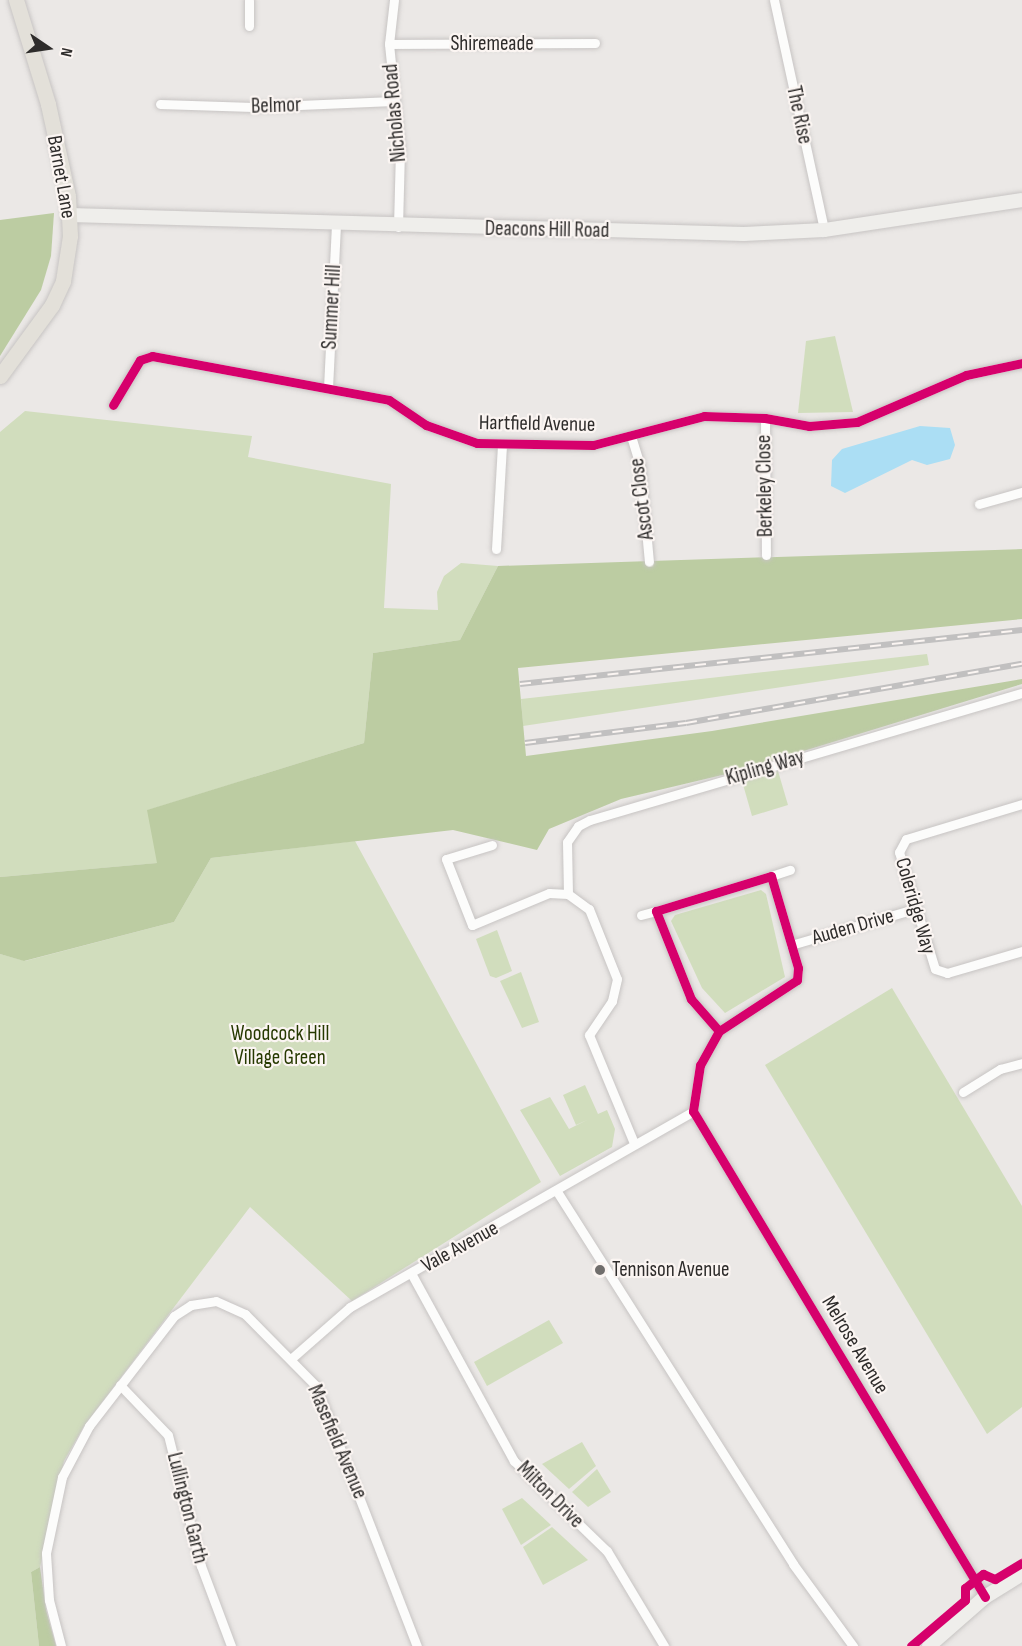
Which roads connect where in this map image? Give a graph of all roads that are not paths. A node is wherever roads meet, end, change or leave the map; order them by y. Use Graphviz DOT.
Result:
graph roads {
  1 [pos="16,0"];
  2 [pos="249,0"];
  3 [pos="394,0"];
  4 [pos="774,0"];
  5 [pos="249,26"];
  6 [pos="596,43"];
  7 [pos="389,44"];
  8 [pos="393,101"];
  9 [pos="160,104"];
  10 [pos="1022,200"];
  11 [pos="70,215"];
  12 [pos="336,225"];
  13 [pos="398,227"];
  14 [pos="824,230"];
  15 [pos="1022,365"];
  16 [pos="0,376"];
  17 [pos="328,388"];
  18 [pos="113,405"];
  19 [pos="765,418"];
  20 [pos="631,436"];
  21 [pos="502,444"];
  22 [pos="1022,492"];
  23 [pos="979,504"];
  24 [pos="496,549"];
  25 [pos="766,555"];
  26 [pos="649,562"];
  27 [pos="1022,693"];
  28 [pos="1022,804"];
  29 [pos="492,844"];
  30 [pos="790,870"];
  31 [pos="771,876"];
  32 [pos="568,894"];
  33 [pos="914,909"];
  34 [pos="656,911"];
  35 [pos="641,915"];
  36 [pos="791,945"];
  37 [pos="1022,951"];
  38 [pos="719,1031"];
  39 [pos="1022,1063"];
  40 [pos="963,1092"];
  41 [pos="693,1111"];
  42 [pos="634,1143"];
  43 [pos="556,1190"];
  44 [pos="411,1273"];
  45 [pos="292,1358"];
  46 [pos="120,1385"];
  47 [pos="1022,1574"];
  48 [pos="985,1597"];
  49 [pos="852,1645"];
  50 [pos="61,1646"];
  51 [pos="231,1646"];
  52 [pos="417,1646"];
  53 [pos="664,1646"];
  54 [pos="929,1646"];
  1 -- 11 [label="main road, Barnet Lane"];
  2 -- 5 [label="street"];
  3 -- 7 [label="street, Nicholas Road"];
  4 -- 14 [label="street, The Rise"];
  6 -- 7 [label="street, Shiremeade"];
  7 -- 8 [label="street, Nicholas Road"];
  8 -- 9 [label="street, Belmor"];
  8 -- 13 [label="street, Nicholas Road"];
  10 -- 14 [label="street, Deacons Hill Road"];
  11 -- 12 [label="street, Deacons Hill Road"];
  11 -- 16 [label="main road, Barnet Lane"];
  12 -- 13 [label="street, Deacons Hill Road"];
  12 -- 17 [label="street, Summer Hill"];
  13 -- 14 [label="street, Deacons Hill Road"];
  15 -- 19 [label="street, Hartfield Avenue"];
  17 -- 18 [label="street, Hartfield Avenue"];
  17 -- 21 [label="street, Hartfield Avenue"];
  19 -- 20 [label="street, Hartfield Avenue"];
  19 -- 25 [label="street, Berkeley Close"];
  20 -- 21 [label="street, Hartfield Avenue"];
  20 -- 26 [label="street, Ascot Close"];
  21 -- 24 [label="street"];
  22 -- 23 [label="street"];
  27 -- 32 [label="street, Kipling Way"];
  28 -- 33 [label="street, Coleridge Way"];
  29 -- 32 [label="street"];
  30 -- 31 [label="street"];
  31 -- 34 [label="street"];
  31 -- 36 [label="street"];
  32 -- 42 [label="street"];
  33 -- 36 [label="street, Auden Drive"];
  33 -- 37 [label="street, Coleridge Way"];
  34 -- 35 [label="street"];
  34 -- 38 [label="street"];
  36 -- 38 [label="street"];
  38 -- 41 [label="street"];
  39 -- 40 [label="street"];
  41 -- 42 [label="street"];
  41 -- 48 [label="street, Melrose Avenue"];
  42 -- 43 [label="street, Vale Avenue"];
  43 -- 44 [label="street, Vale Avenue"];
  43 -- 49 [label="street"];
  44 -- 45 [label="street, Vale Avenue"];
  44 -- 53 [label="street, Milton Drive"];
  45 -- 46 [label="street, Masefield Avenue"];
  45 -- 52 [label="street, Masefield Avenue"];
  46 -- 50 [label="street, Masefield Avenue"];
  46 -- 51 [label="street, Lullington Garth"];
  47 -- 48 [label="street"];
  48 -- 54 [label="street"];
}
